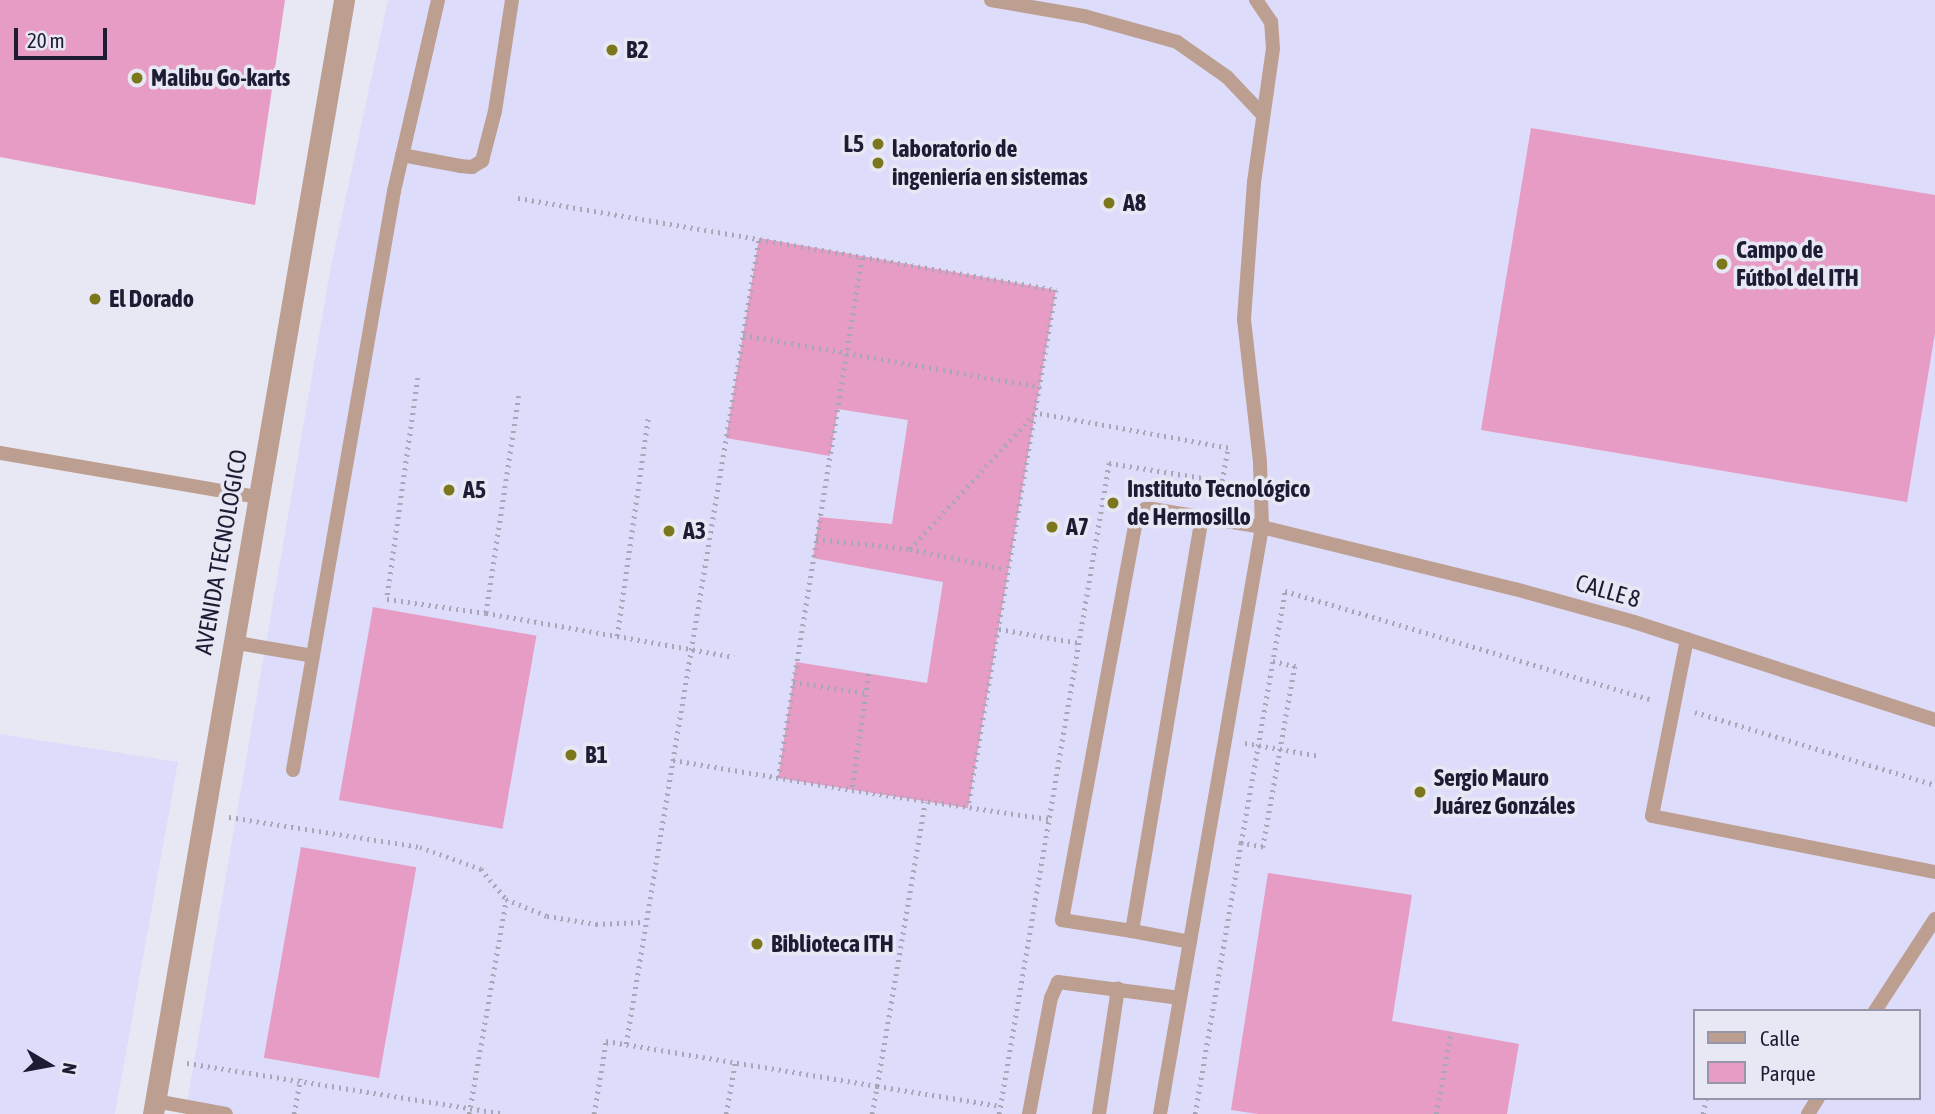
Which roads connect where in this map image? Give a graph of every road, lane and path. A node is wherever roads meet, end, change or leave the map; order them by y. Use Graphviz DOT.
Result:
graph roads {
  1 [pos="344,0"];
  2 [pos="438,0"];
  3 [pos="512,0"];
  4 [pos="991,0"];
  5 [pos="1256,0"];
  6 [pos="1262,114"];
  7 [pos="402,155"];
  8 [pos="518,198"];
  9 [pos="759,238"];
  10 [pos="862,256"];
  11 [pos="743,335"];
  12 [pos="846,354"];
  13 [pos="418,378"];
  14 [pos="1040,387"];
  15 [pos="519,396"];
  16 [pos="1035,413"];
  17 [pos="648,419"];
  18 [pos="0,453"];
  19 [pos="1222,481"];
  20 [pos="257,497"];
  21 [pos="1202,517"];
  22 [pos="1262,527"];
  23 [pos="816,539"];
  24 [pos="910,549"];
  25 [pos="1006,569"];
  26 [pos="486,613"];
  27 [pos="999,629"];
  28 [pos="617,636"];
  29 [pos="1687,639"];
  30 [pos="232,642"];
  31 [pos="1079,643"];
  32 [pos="692,651"];
  33 [pos="313,656"];
  34 [pos="734,657"];
  35 [pos="1273,661"];
  36 [pos="869,674"];
  37 [pos="793,682"];
  38 [pos="866,694"];
  39 [pos="1659,702"];
  40 [pos="1685,709"];
  41 [pos="1935,720"];
  42 [pos="1227,740"];
  43 [pos="1258,745"];
  44 [pos="1280,749"];
  45 [pos="1320,756"];
  46 [pos="673,760"];
  47 [pos="293,770"];
  48 [pos="778,778"];
  49 [pos="1935,785"];
  50 [pos="852,790"];
  51 [pos="925,802"];
  52 [pos="968,808"];
  53 [pos="204,813"];
  54 [pos="1049,819"];
  55 [pos="1241,843"];
  56 [pos="1935,872"];
  57 [pos="506,899"];
  58 [pos="1935,919"];
  59 [pos="645,922"];
  60 [pos="1132,931"];
  61 [pos="1190,942"];
  62 [pos="1118,988"];
  63 [pos="1180,998"];
  64 [pos="1876,1009"];
  65 [pos="1451,1032"];
  66 [pos="626,1044"];
  67 [pos="162,1060"];
  68 [pos="734,1062"];
  69 [pos="300,1079"];
  70 [pos="877,1086"];
  71 [pos="1000,1106"];
  72 [pos="154,1107"];
  73 [pos="469,1111"];
  74 [pos="226,1114"];
  75 [pos="294,1114"];
  76 [pos="504,1114"];
  77 [pos="594,1114"];
  78 [pos="726,1114"];
  79 [pos="872,1114"];
  80 [pos="1028,1114"];
  81 [pos="1099,1114"];
  82 [pos="1160,1114"];
  83 [pos="1195,1114"];
  84 [pos="1436,1114"];
  1 -- 20 [label="street, AVENIDA TECNOLOGICO"];
  2 -- 7 [label="lane"];
  3 -- 7 [label="lane"];
  4 -- 6 [label="lane"];
  5 -- 6 [label="lane"];
  6 -- 22 [label="lane"];
  7 -- 33 [label="lane"];
  8 -- 9 [label="path"];
  9 -- 10 [label="path"];
  9 -- 11 [label="path"];
  10 -- 12 [label="path"];
  10 -- 14 [label="path"];
  11 -- 12 [label="path"];
  11 -- 32 [label="path"];
  12 -- 14 [label="path"];
  12 -- 23 [label="path"];
  13 -- 26 [label="path"];
  14 -- 16 [label="path"];
  15 -- 26 [label="path"];
  16 -- 19 [label="path"];
  16 -- 24 [label="path"];
  16 -- 25 [label="path"];
  17 -- 28 [label="path"];
  18 -- 20 [label="lane"];
  20 -- 30 [label="street, AVENIDA TECNOLOGICO"];
  21 -- 22 [label="lane, CALLE 8"];
  21 -- 60 [label="lane"];
  21 -- 60 [label="lane, CALLE 8"];
  22 -- 29 [label="lane, CALLE 8"];
  22 -- 42 [label="lane"];
  23 -- 24 [label="path"];
  23 -- 37 [label="path"];
  24 -- 25 [label="path"];
  25 -- 27 [label="path"];
  26 -- 28 [label="path"];
  27 -- 31 [label="path"];
  27 -- 52 [label="path"];
  28 -- 32 [label="path"];
  29 -- 41 [label="lane, CALLE 8"];
  29 -- 56 [label="lane"];
  30 -- 33 [label="lane"];
  30 -- 53 [label="street, AVENIDA TECNOLOGICO"];
  32 -- 34 [label="path"];
  32 -- 46 [label="path"];
  33 -- 47 [label="lane"];
  35 -- 39 [label="path"];
  35 -- 43 [label="path"];
  35 -- 44 [label="path"];
  36 -- 38 [label="path"];
  37 -- 38 [label="path"];
  37 -- 48 [label="path"];
  38 -- 50 [label="path"];
  40 -- 49 [label="path"];
  42 -- 43 [label="path"];
  42 -- 61 [label="lane"];
  43 -- 44 [label="path"];
  43 -- 55 [label="path"];
  44 -- 45 [label="path"];
  44 -- 55 [label="path"];
  46 -- 48 [label="path"];
  46 -- 59 [label="path"];
  48 -- 50 [label="path"];
  50 -- 51 [label="path"];
  51 -- 52 [label="path"];
  51 -- 70 [label="path"];
  52 -- 54 [label="path"];
  53 -- 57 [label="path"];
  53 -- 67 [label="street, AVENIDA TECNOLOGICO"];
  55 -- 83 [label="path"];
  57 -- 59 [label="path"];
  57 -- 73 [label="path"];
  58 -- 64 [label="lane"];
  59 -- 66 [label="path"];
  60 -- 61 [label="lane"];
  61 -- 63 [label="lane"];
  62 -- 63 [label="lane"];
  62 -- 80 [label="lane"];
  62 -- 81 [label="lane"];
  63 -- 82 [label="lane"];
  65 -- 84 [label="path"];
  66 -- 68 [label="path"];
  66 -- 77 [label="path"];
  67 -- 69 [label="path"];
  67 -- 72 [label="street, AVENIDA TECNOLOGICO"];
  68 -- 70 [label="path"];
  68 -- 78 [label="path"];
  69 -- 73 [label="path"];
  69 -- 75 [label="path"];
  70 -- 71 [label="path"];
  70 -- 79 [label="path"];
  72 -- 74 [label="lane"];
  73 -- 76 [label="path"];
}
